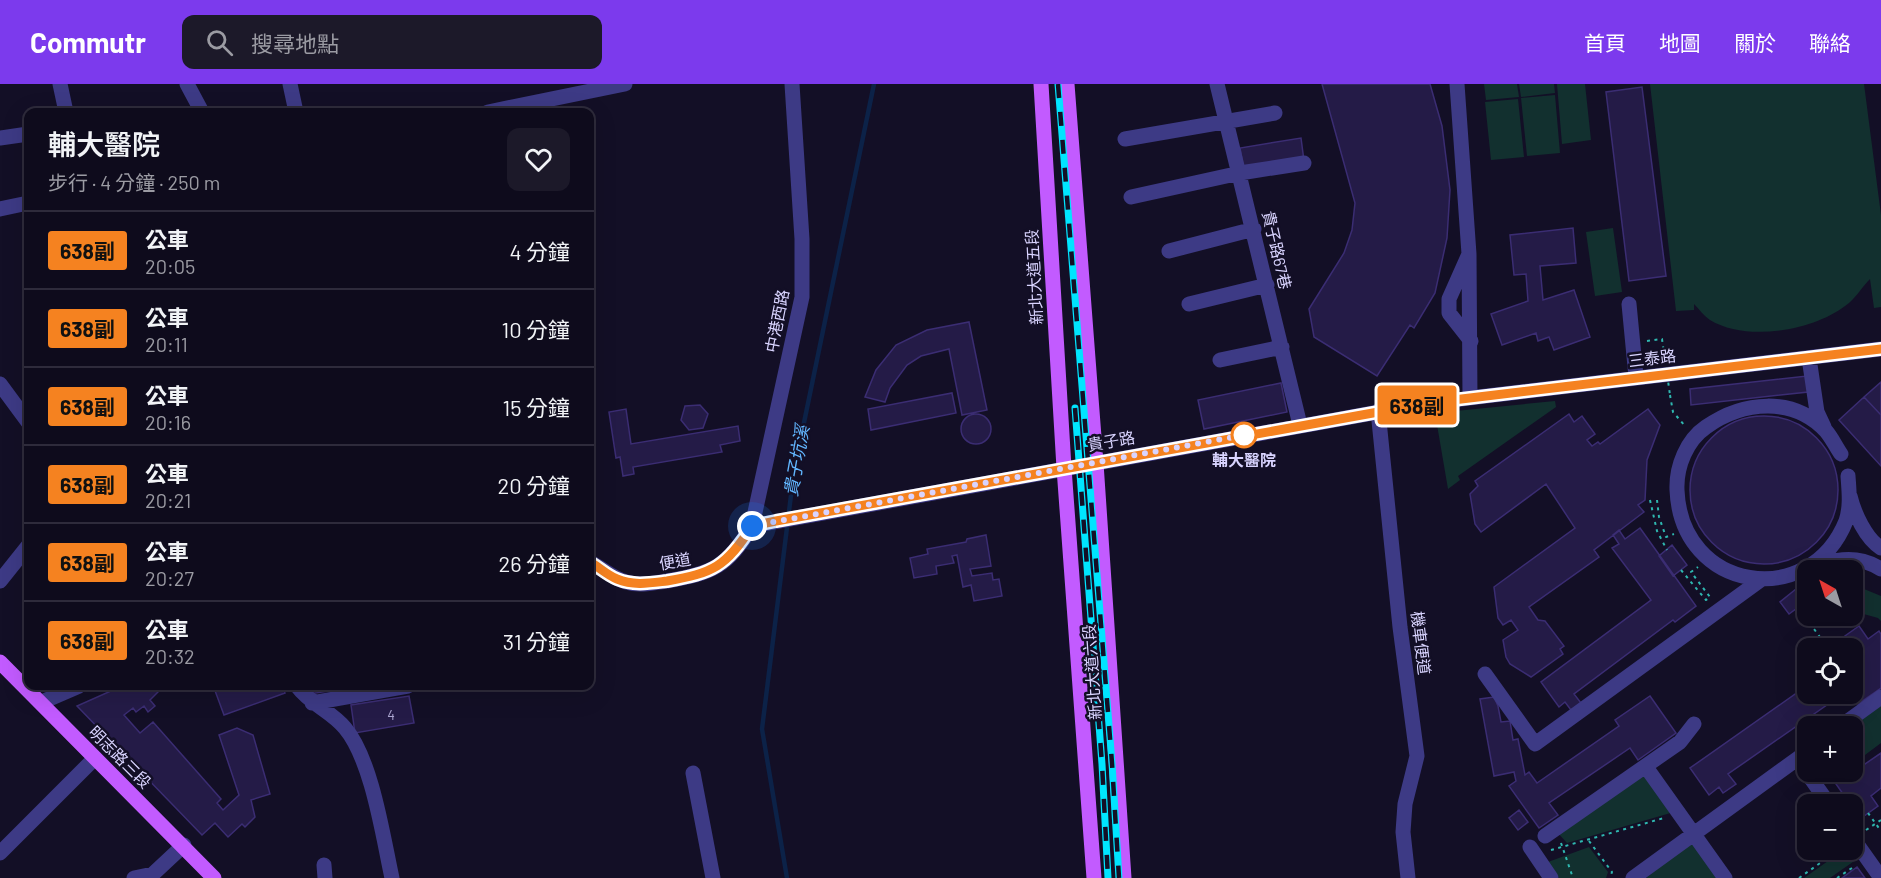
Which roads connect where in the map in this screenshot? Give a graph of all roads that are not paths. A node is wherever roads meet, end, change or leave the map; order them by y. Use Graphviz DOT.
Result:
graph roads {
  1 [pos="60,84"];
  2 [pos="187,84"];
  3 [pos="291,84"];
  4 [pos="625,84"];
  5 [pos="792,84"];
  6 [pos="1041,84"];
  7 [pos="1067,84"];
  8 [pos="1217,84"];
  9 [pos="1457,84"];
  10 [pos="65,108"];
  11 [pos="200,108"];
  12 [pos="295,108"];
  13 [pos="508,108"];
  14 [pos="1275,112"];
  15 [pos="1227,121"];
  16 [pos="24,134"];
  17 [pos="0,137"];
  18 [pos="1125,139"];
  19 [pos="1304,164"];
  20 [pos="1240,173"];
  21 [pos="1131,196"];
  22 [pos="24,204"];
  23 [pos="0,209"];
  24 [pos="1254,229"];
  25 [pos="1169,251"];
  26 [pos="1469,254"];
  27 [pos="1267,285"];
  28 [pos="1189,304"];
  29 [pos="1629,304"];
  30 [pos="1471,341"];
  31 [pos="1282,347"];
  32 [pos="1881,349"];
  33 [pos="1809,358"];
  34 [pos="1220,360"];
  35 [pos="1636,377"];
  36 [pos="0,384"];
  37 [pos="1470,398"];
  38 [pos="1428,403"];
  39 [pos="1378,411"];
  40 [pos="24,417"];
  41 [pos="1300,424"];
  42 [pos="1826,431"];
  43 [pos="1096,463"];
  44 [pos="1064,468"];
  45 [pos="1850,499"];
  46 [pos="752,526"];
  47 [pos="1878,547"];
  48 [pos="24,551"];
  49 [pos="1816,560"];
  50 [pos="1866,560"];
  51 [pos="594,565"];
  52 [pos="1881,569"];
  53 [pos="1797,571"];
  54 [pos="1762,579"];
  55 [pos="0,581"];
  56 [pos="0,662"];
  57 [pos="1485,674"];
  58 [pos="24,685"];
  59 [pos="29,690"];
  60 [pos="70,690"];
  61 [pos="301,690"];
  62 [pos="385,690"];
  63 [pos="1881,697"];
  64 [pos="42,702"];
  65 [pos="312,703"];
  66 [pos="1855,716"];
  67 [pos="1694,724"];
  68 [pos="95,758"];
  69 [pos="1797,759"];
  70 [pos="1646,767"];
  71 [pos="693,773"];
  72 [pos="1693,834"];
  73 [pos="1545,836"];
  74 [pos="183,845"];
  75 [pos="1530,847"];
  76 [pos="1863,852"];
  77 [pos="0,853"];
  78 [pos="134,878"];
  79 [pos="214,878"];
  80 [pos="392,878"];
  81 [pos="713,878"];
  82 [pos="1094,878"];
  83 [pos="1124,878"];
  84 [pos="1408,878"];
  85 [pos="1551,878"];
  86 [pos="1633,878"];
  87 [pos="1725,878"];
  88 [pos="1881,878"];
  1 -- 10 [label="street"];
  2 -- 11 [label="street"];
  3 -- 12 [label="street"];
  4 -- 13 [label="street"];
  5 -- 46 [label="street, 中港西路"];
  6 -- 44 [label="main road, 新北大道五段"];
  7 -- 43 [label="main road"];
  8 -- 15 [label="street, 貴子路67巷"];
  9 -- 26 [label="street"];
  14 -- 15 [label="street"];
  15 -- 18 [label="street"];
  15 -- 20 [label="street, 貴子路67巷"];
  16 -- 17 [label="street"];
  19 -- 20 [label="street"];
  20 -- 21 [label="street"];
  20 -- 24 [label="street, 貴子路67巷"];
  22 -- 23 [label="street"];
  24 -- 25 [label="street"];
  24 -- 27 [label="street, 貴子路67巷"];
  26 -- 30 [label="street"];
  26 -- 30 [label="street"];
  27 -- 28 [label="street"];
  27 -- 31 [label="street, 貴子路67巷"];
  29 -- 35 [label="street"];
  30 -- 37 [label="street"];
  31 -- 34 [label="street"];
  31 -- 41 [label="street, 貴子路67巷"];
  32 -- 33 [label="street, 三泰路"];
  33 -- 35 [label="street, 三泰路"];
  33 -- 42 [label="street"];
  35 -- 37 [label="street, 三泰路"];
  36 -- 40 [label="street"];
  37 -- 38 [label="street, 三泰路"];
  38 -- 39 [label="street, 貴子路"];
  39 -- 41 [label="street, 貴子路"];
  39 -- 84 [label="street, 機車便道"];
  41 -- 43 [label="street, 貴子路"];
  42 -- 45 [label="street"];
  42 -- 54 [label="street"];
  43 -- 44 [label="street, 貴子路"];
  43 -- 83 [label="main road, 新北大道六段"];
  44 -- 46 [label="street, 貴子路"];
  44 -- 82 [label="main road, 新北大道六段"];
  45 -- 47 [label="street"];
  45 -- 49 [label="street"];
  46 -- 51 [label="street, 便道"];
  47 -- 50 [label="street"];
  48 -- 55 [label="street"];
  50 -- 52 [label="street"];
  53 -- 54 [label="street"];
  54 -- 57 [label="street"];
  56 -- 58 [label="main road, 明志路三段"];
  59 -- 64 [label="main road, 明志路三段"];
  60 -- 64 [label="street"];
  61 -- 65 [label="street"];
  62 -- 65 [label="street"];
  63 -- 66 [label="street"];
  64 -- 68 [label="main road, 明志路三段"];
  65 -- 80 [label="street"];
  67 -- 70 [label="street"];
  68 -- 74 [label="main road, 明志路三段"];
  68 -- 77 [label="street"];
  69 -- 72 [label="street"];
  70 -- 72 [label="street"];
  70 -- 73 [label="street"];
  71 -- 81 [label="street"];
  72 -- 86 [label="street"];
  72 -- 87 [label="street"];
  74 -- 78 [label="street"];
  74 -- 79 [label="main road, 明志路三段"];
  75 -- 85 [label="street"];
  76 -- 88 [label="street"];
}
